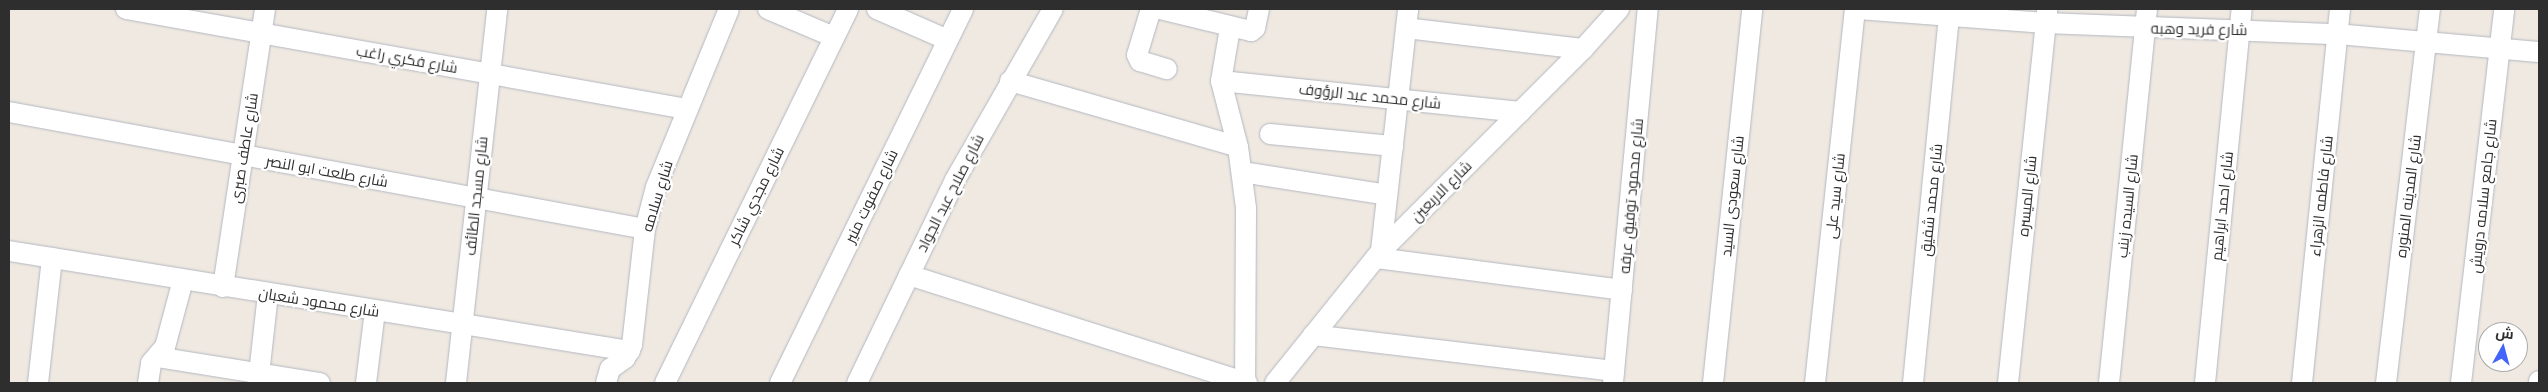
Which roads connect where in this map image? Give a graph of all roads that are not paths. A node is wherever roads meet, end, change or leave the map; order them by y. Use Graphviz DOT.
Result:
graph roads {
  1 [pos="126,9"];
  2 [pos="265,9"];
  3 [pos="497,9"];
  4 [pos="729,9"];
  5 [pos="768,9"];
  6 [pos="848,9"];
  7 [pos="877,9"];
  8 [pos="963,9"];
  9 [pos="1052,9"];
  10 [pos="1151,9"];
  11 [pos="1160,9"];
  12 [pos="1259,9"];
  13 [pos="1619,9"];
  14 [pos="1648,9"];
  15 [pos="1752,9"];
  16 [pos="1855,9"];
  17 [pos="1858,9"];
  18 [pos="2242,9"];
  19 [pos="2340,9"];
  20 [pos="2430,9"];
  21 [pos="2504,9"];
  22 [pos="1950,12"];
  23 [pos="2046,16"];
  24 [pos="1407,18"];
  25 [pos="2146,18"];
  26 [pos="1230,28"];
  27 [pos="2240,30"];
  28 [pos="262,33"];
  29 [pos="2337,34"];
  30 [pos="834,37"];
  31 [pos="948,40"];
  32 [pos="2427,41"];
  33 [pos="2500,47"];
  34 [pos="1583,49"];
  35 [pos="2539,52"];
  36 [pos="1167,69"];
  37 [pos="490,74"];
  38 [pos="1010,81"];
  39 [pos="1220,81"];
  40 [pos="1398,99"];
  41 [pos="687,109"];
  42 [pos="9,112"];
  43 [pos="1520,112"];
  44 [pos="1270,134"];
  45 [pos="1393,146"];
  46 [pos="1238,147"];
  47 [pos="243,155"];
  48 [pos="1242,172"];
  49 [pos="1387,195"];
  50 [pos="476,198"];
  51 [pos="645,229"];
  52 [pos="9,251"];
  53 [pos="1379,255"];
  54 [pos="52,258"];
  55 [pos="909,275"];
  56 [pos="183,280"];
  57 [pos="222,286"];
  58 [pos="1622,290"];
  59 [pos="268,294"];
  60 [pos="375,311"];
  61 [pos="462,325"];
  62 [pos="1312,335"];
  63 [pos="630,351"];
  64 [pos="156,357"];
  65 [pos="1614,377"];
  66 [pos="258,378"];
  67 [pos="38,383"];
  68 [pos="148,383"];
  69 [pos="320,383"];
  70 [pos="366,383"];
  71 [pos="456,383"];
  72 [pos="606,383"];
  73 [pos="665,383"];
  74 [pos="780,383"];
  75 [pos="857,383"];
  76 [pos="1246,383"];
  77 [pos="1275,383"];
  78 [pos="1713,383"];
  79 [pos="1815,383"];
  80 [pos="1913,383"];
  81 [pos="2008,383"];
  82 [pos="2110,383"];
  83 [pos="2205,383"];
  84 [pos="2302,383"];
  85 [pos="2386,383"];
  86 [pos="2461,383"];
  1 -- 28 [label="street, شارع فكري راغب"];
  2 -- 28 [label="street, شارع عاطف صبرى"];
  3 -- 37 [label="street, شارع مسجد الطائف"];
  4 -- 41 [label="street, شارع سلامه"];
  5 -- 30 [label="street"];
  6 -- 30 [label="street, شارع مجدي شاكر"];
  7 -- 31 [label="street"];
  8 -- 31 [label="street, شارع صفوت منير"];
  9 -- 38 [label="street, شارع صلاح عبد الجواد"];
  10 -- 36 [label="street"];
  11 -- 26 [label="street"];
  12 -- 26 [label="street"];
  13 -- 34 [label="street, شارع الاربعين"];
  14 -- 58 [label="street, شارع محمود توفيق عرفه"];
  15 -- 78 [label="street, شارع سعودى السيد"];
  16 -- 79 [label="street, شارع سيد على"];
  17 -- 22 [label="street, شارع فريد وهبه"];
  18 -- 27 [label="street, شارع احمد ابراهيم"];
  19 -- 29 [label="street, شارع فاطمه الزهراء"];
  20 -- 32 [label="street, شارع المدينه المنوره"];
  21 -- 33 [label="street, شارع جامع سلامه درويش"];
  22 -- 23 [label="street, شارع فريد وهبه"];
  22 -- 80 [label="street, شارع محمد شفيق"];
  23 -- 25 [label="street, شارع فريد وهبه"];
  23 -- 81 [label="street, شارع الميسره"];
  24 -- 34 [label="street"];
  24 -- 40 [label="street"];
  25 -- 27 [label="street, شارع فريد وهبه"];
  25 -- 82 [label="street, شارع السيده زينب"];
  26 -- 39 [label="street"];
  27 -- 29 [label="street, شارع فريد وهبه"];
  27 -- 83 [label="street, شارع احمد ابراهيم"];
  28 -- 37 [label="street, شارع فكري راغب"];
  28 -- 47 [label="street, شارع عاطف صبرى"];
  29 -- 32 [label="street, شارع فريد وهبه"];
  29 -- 84 [label="street, شارع فاطمه الزهراء"];
  30 -- 73 [label="street, شارع مجدي شاكر"];
  31 -- 74 [label="street, شارع صفوت منير"];
  32 -- 33 [label="street, شارع فريد وهبه"];
  32 -- 85 [label="street, شارع المدينه المنوره"];
  33 -- 35 [label="street, شارع فريد وهبه"];
  33 -- 86 [label="street, شارع جامع سلامه درويش"];
  34 -- 43 [label="street, شارع الاربعين"];
  37 -- 41 [label="street, شارع فكري راغب"];
  37 -- 50 [label="street, شارع مسجد الطائف"];
  38 -- 46 [label="street"];
  38 -- 55 [label="street, شارع صلاح عبد الجواد"];
  39 -- 40 [label="street, شارع محمد عبد الرؤوف"];
  39 -- 46 [label="street"];
  40 -- 43 [label="street, شارع محمد عبد الرؤوف"];
  40 -- 45 [label="street"];
  41 -- 51 [label="street, شارع سلامه"];
  42 -- 47 [label="street, شارع طلعت ابو النصر"];
  43 -- 53 [label="street, شارع الاربعين"];
  44 -- 45 [label="street"];
  45 -- 49 [label="street"];
  46 -- 48 [label="street"];
  47 -- 50 [label="street, شارع طلعت ابو النصر"];
  47 -- 57 [label="street, شارع عاطف صبرى"];
  48 -- 49 [label="street"];
  48 -- 76 [label="street"];
  49 -- 53 [label="street"];
  50 -- 51 [label="street, شارع طلعت ابو النصر"];
  50 -- 61 [label="street, شارع مسجد الطائف"];
  51 -- 63 [label="street, شارع سلامه"];
  52 -- 54 [label="street, شارع محمود شعبان"];
  53 -- 58 [label="street"];
  53 -- 62 [label="street, شارع الاربعين"];
  54 -- 56 [label="street, شارع محمود شعبان"];
  54 -- 67 [label="street"];
  55 -- 75 [label="street, شارع صلاح عبد الجواد"];
  55 -- 76 [label="street"];
  56 -- 57 [label="street, شارع محمود شعبان"];
  56 -- 64 [label="street"];
  57 -- 59 [label="street, شارع محمود شعبان"];
  58 -- 65 [label="street, شارع محمود توفيق عرفه"];
  59 -- 60 [label="street, شارع محمود شعبان"];
  59 -- 66 [label="street"];
  60 -- 61 [label="street, شارع محمود شعبان"];
  60 -- 70 [label="street"];
  61 -- 63 [label="street, شارع محمود شعبان"];
  61 -- 71 [label="street, شارع مسجد الطائف"];
  62 -- 65 [label="street"];
  62 -- 77 [label="street, شارع الاربعين"];
  63 -- 72 [label="street"];
  64 -- 66 [label="street"];
  64 -- 68 [label="street"];
  66 -- 69 [label="street"];
}
